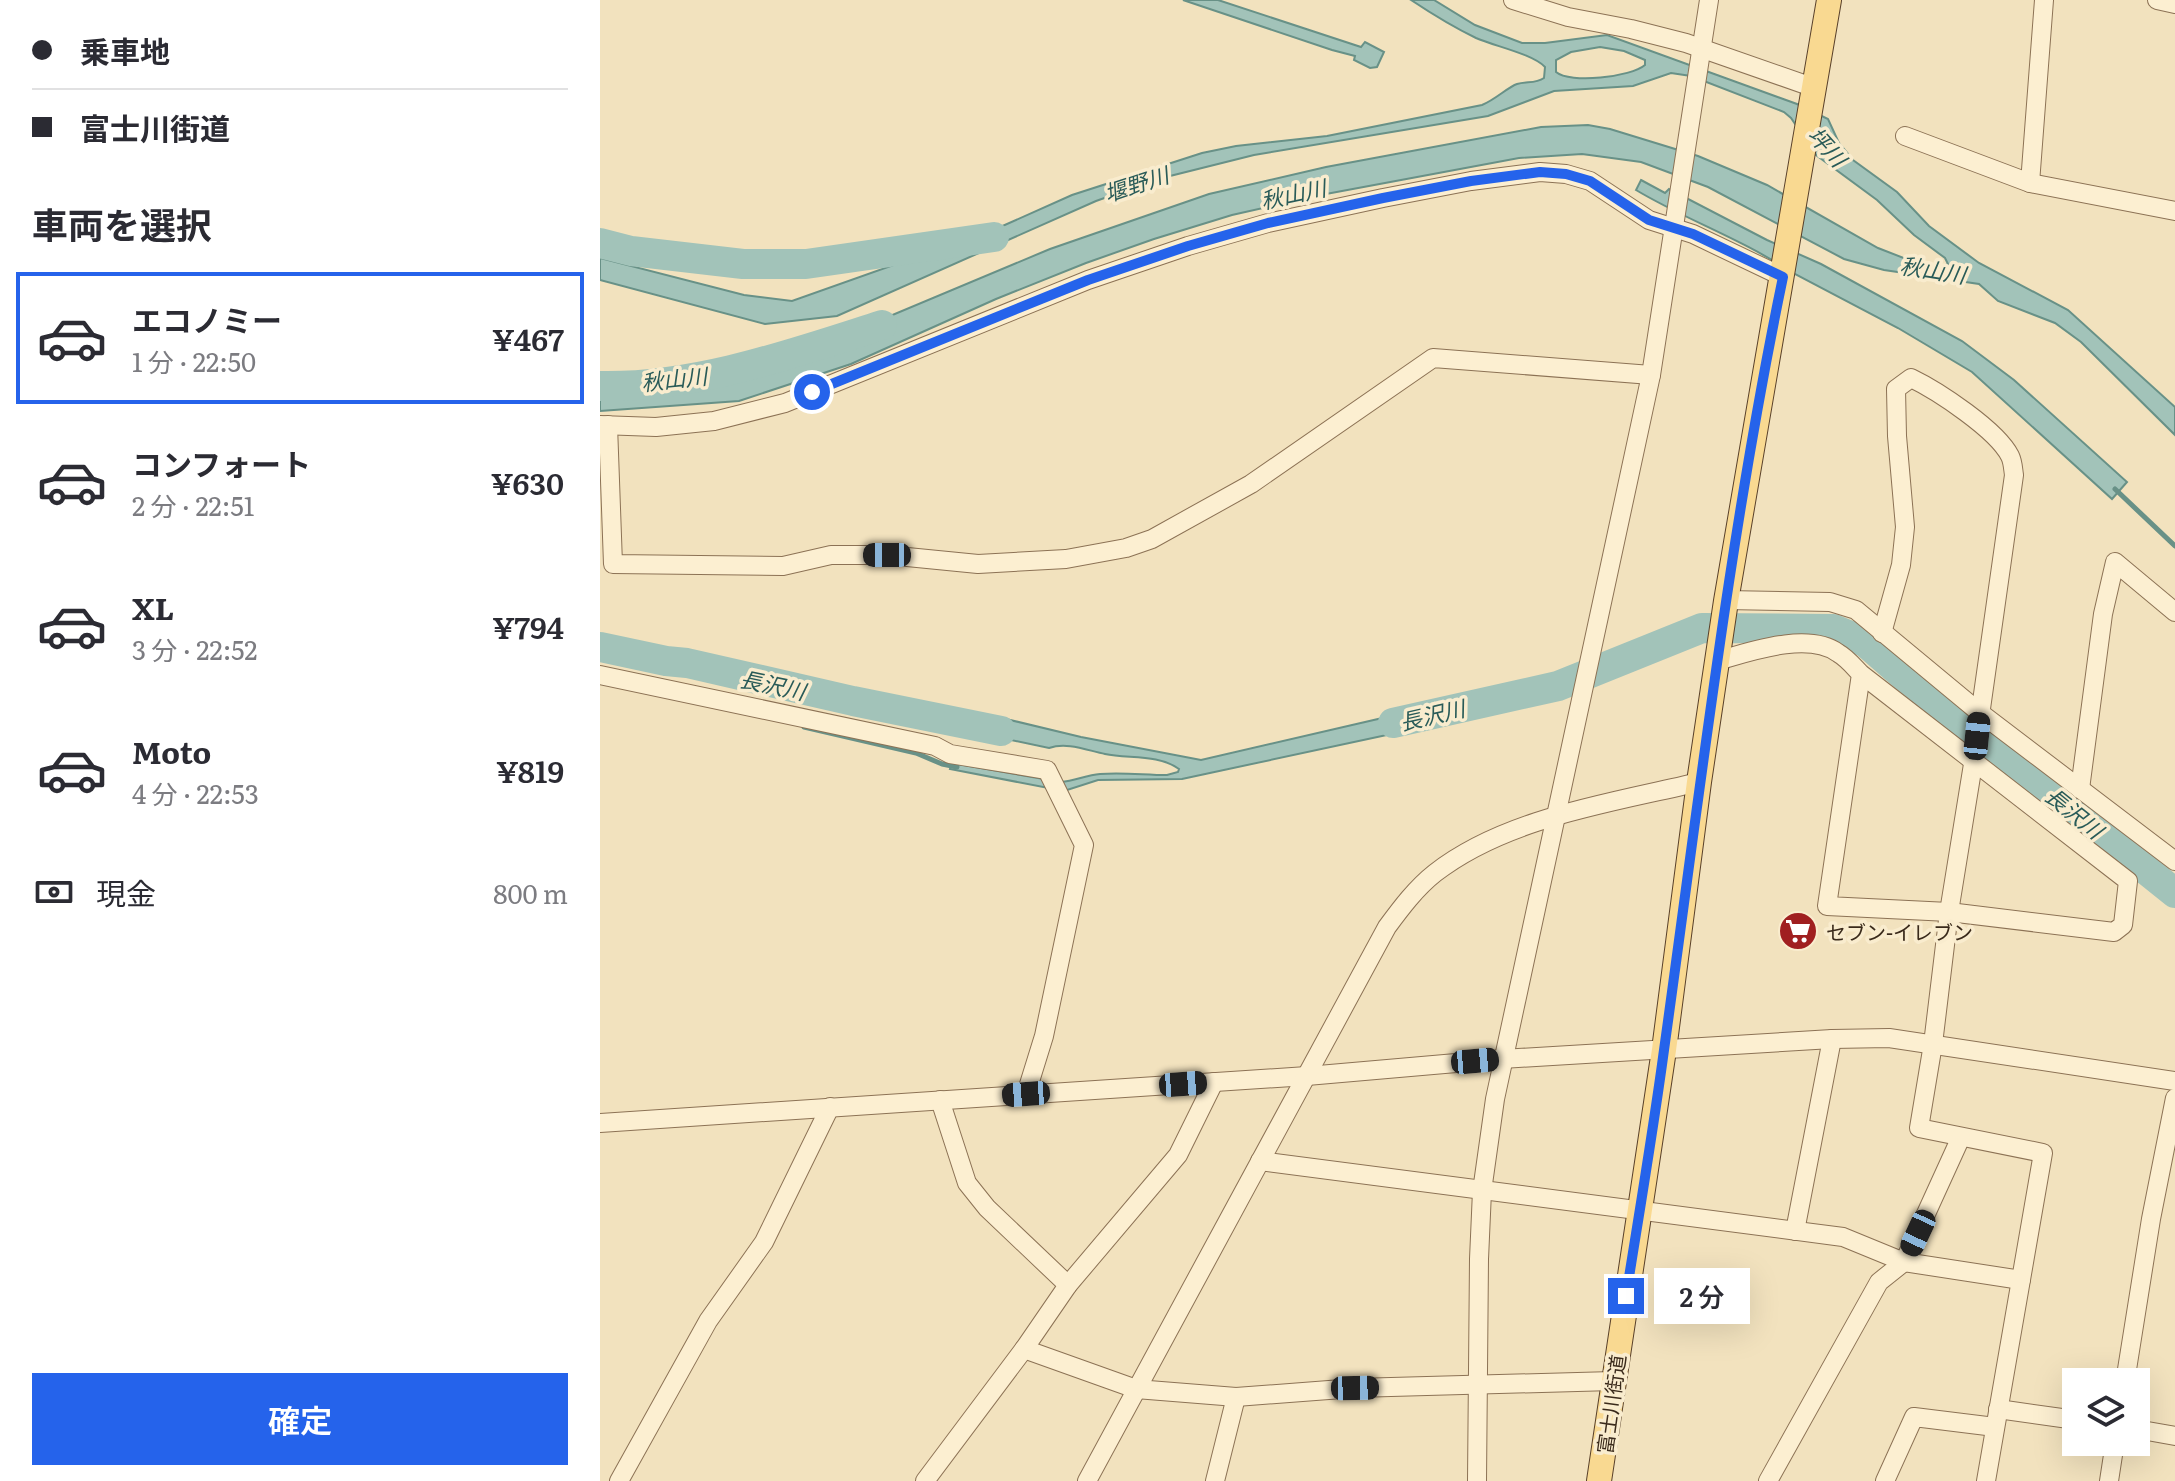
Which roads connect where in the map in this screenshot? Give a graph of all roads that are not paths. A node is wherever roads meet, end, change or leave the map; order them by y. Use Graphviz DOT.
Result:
graph roads {
  1 [pos="1513,0"];
  2 [pos="1709,0"];
  3 [pos="1829,0"];
  4 [pos="2044,0"];
  5 [pos="2157,0"];
  6 [pos="2175,4"];
  7 [pos="1702,49"];
  8 [pos="1815,88"];
  9 [pos="1905,136"];
  10 [pos="2030,183"];
  11 [pos="2175,211"];
  12 [pos="1674,221"];
  13 [pos="1784,272"];
  14 [pos="1651,375"];
  15 [pos="604,425"];
  16 [pos="1726,601"];
  17 [pos="2175,612"];
  18 [pos="1882,633"];
  19 [pos="1717,661"];
  20 [pos="1861,674"];
  21 [pos="600,675"];
  22 [pos="1979,712"];
  23 [pos="1974,759"];
  24 [pos="1699,782"];
  25 [pos="2080,789"];
  26 [pos="1556,817"];
  27 [pos="2175,861"];
  28 [pos="1949,912"];
  29 [pos="1832,1039"];
  30 [pos="1933,1044"];
  31 [pos="1664,1050"];
  32 [pos="1502,1059"];
  33 [pos="1307,1076"];
  34 [pos="2175,1081"];
  35 [pos="1214,1082"];
  36 [pos="1026,1094"];
  37 [pos="2175,1098"];
  38 [pos="940,1100"];
  39 [pos="830,1107"];
  40 [pos="600,1123"];
  41 [pos="1961,1137"];
  42 [pos="1260,1161"];
  43 [pos="1482,1191"];
  44 [pos="1640,1211"];
  45 [pos="1795,1231"];
  46 [pos="1904,1262"];
  47 [pos="2021,1280"];
  48 [pos="1068,1285"];
  49 [pos="1024,1349"];
  50 [pos="2127,1368"];
  51 [pos="1613,1381"];
  52 [pos="1477,1386"];
  53 [pos="1136,1389"];
  54 [pos="1236,1397"];
  55 [pos="1996,1418"];
  56 [pos="2062,1420"];
  57 [pos="2150,1432"];
  58 [pos="2175,1436"];
  59 [pos="2113,1456"];
  60 [pos="619,1481"];
  61 [pos="925,1481"];
  62 [pos="1087,1481"];
  63 [pos="1215,1481"];
  64 [pos="1477,1481"];
  65 [pos="1599,1481"];
  66 [pos="1768,1481"];
  67 [pos="1885,1481"];
  68 [pos="1986,1481"];
  69 [pos="2109,1481"];
  1 -- 7 [label="street"];
  2 -- 7 [label="street"];
  3 -- 8 [label="main road, 富士川街道"];
  4 -- 10 [label="street"];
  5 -- 6 [label="street"];
  7 -- 8 [label="street"];
  7 -- 12 [label="street"];
  8 -- 13 [label="main road, 富士川街道"];
  9 -- 10 [label="street"];
  10 -- 11 [label="street"];
  12 -- 13 [label="street"];
  12 -- 14 [label="street"];
  12 -- 15 [label="street"];
  13 -- 16 [label="main road, 富士川街道"];
  14 -- 15 [label="street"];
  14 -- 26 [label="street"];
  16 -- 18 [label="street"];
  16 -- 19 [label="main road, 富士川街道"];
  17 -- 25 [label="street"];
  18 -- 22 [label="street"];
  18 -- 22 [label="street"];
  19 -- 20 [label="street"];
  19 -- 24 [label="main road, 富士川街道"];
  20 -- 23 [label="street"];
  20 -- 28 [label="street"];
  21 -- 36 [label="street"];
  22 -- 23 [label="street"];
  22 -- 25 [label="street"];
  23 -- 28 [label="street"];
  23 -- 28 [label="street"];
  24 -- 26 [label="street"];
  24 -- 31 [label="main road, 富士川街道"];
  25 -- 27 [label="street"];
  26 -- 32 [label="street"];
  26 -- 33 [label="street"];
  28 -- 30 [label="street"];
  29 -- 30 [label="street"];
  29 -- 31 [label="street"];
  29 -- 45 [label="street"];
  30 -- 34 [label="street"];
  30 -- 41 [label="street"];
  31 -- 32 [label="street"];
  31 -- 44 [label="main road, 富士川街道"];
  32 -- 33 [label="street"];
  32 -- 43 [label="street"];
  33 -- 35 [label="street"];
  33 -- 42 [label="street"];
  35 -- 36 [label="street"];
  35 -- 48 [label="street"];
  36 -- 38 [label="street"];
  37 -- 50 [label="street"];
  38 -- 39 [label="street"];
  38 -- 48 [label="street"];
  39 -- 40 [label="street"];
  39 -- 60 [label="street"];
  41 -- 46 [label="street"];
  41 -- 47 [label="street"];
  42 -- 43 [label="street"];
  42 -- 53 [label="street"];
  43 -- 44 [label="street"];
  43 -- 52 [label="street"];
  44 -- 45 [label="street"];
  44 -- 51 [label="main road, 富士川街道"];
  45 -- 46 [label="street"];
  46 -- 47 [label="street"];
  46 -- 66 [label="street"];
  47 -- 55 [label="street"];
  48 -- 49 [label="street"];
  49 -- 53 [label="street"];
  49 -- 61 [label="street"];
  51 -- 52 [label="street"];
  51 -- 65 [label="main road, 富士川街道"];
  52 -- 54 [label="street"];
  52 -- 64 [label="street"];
  53 -- 54 [label="street"];
  53 -- 62 [label="street"];
  54 -- 63 [label="street"];
  55 -- 56 [label="street"];
  55 -- 67 [label="street"];
  55 -- 68 [label="street"];
  57 -- 58 [label="street"];
  59 -- 69 [label="street"];
}
